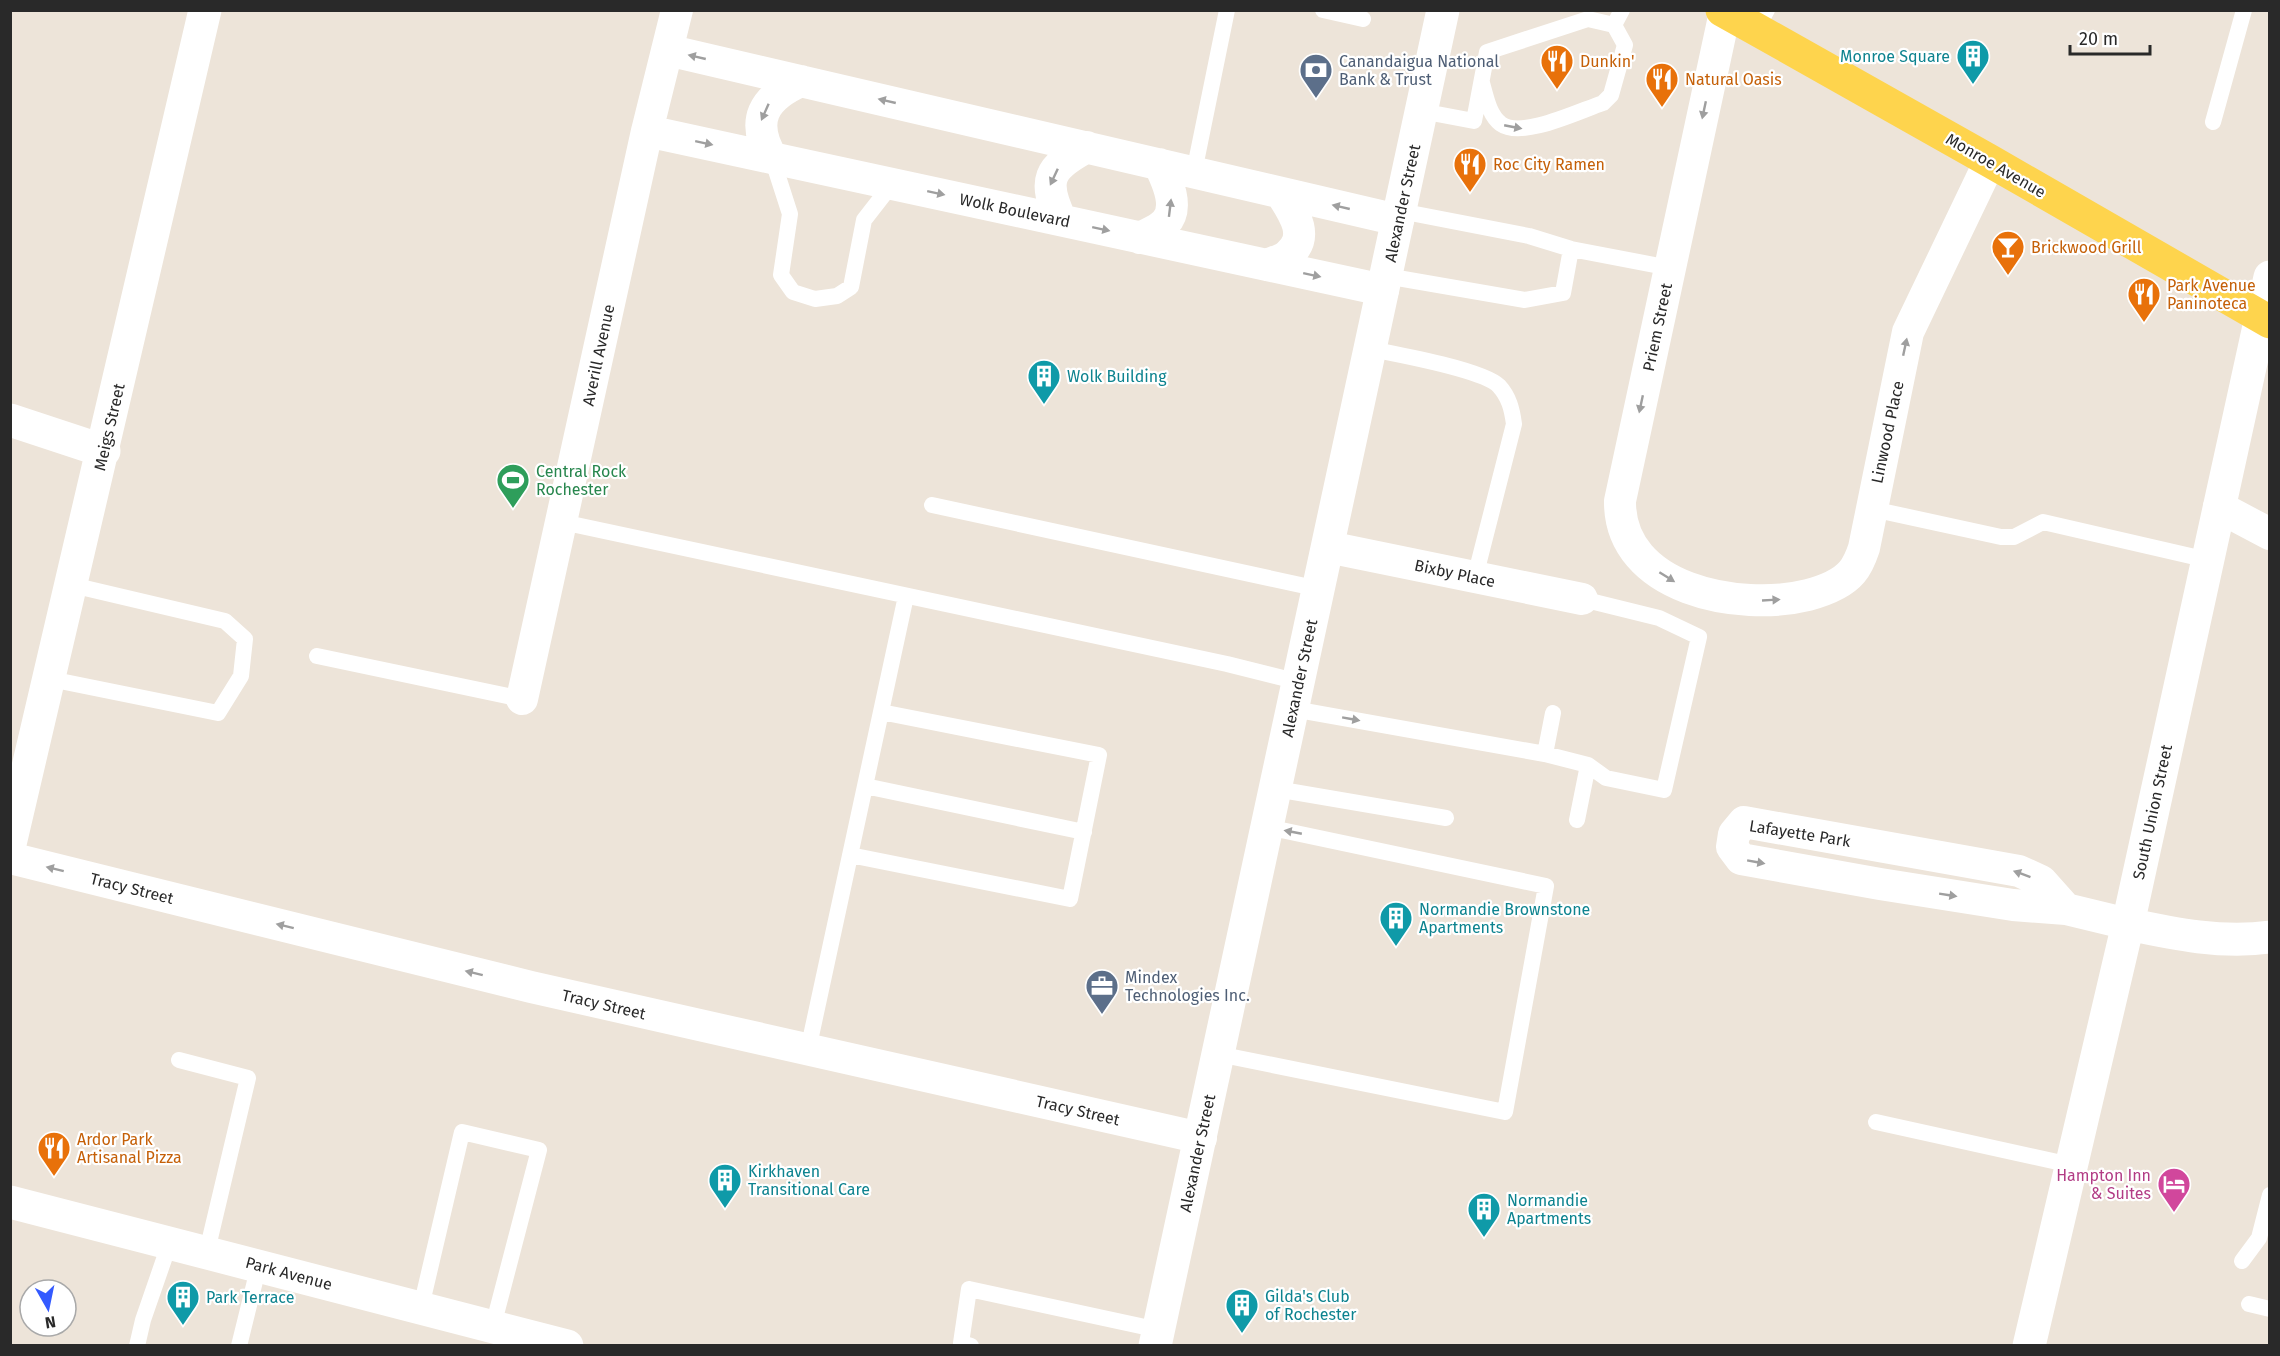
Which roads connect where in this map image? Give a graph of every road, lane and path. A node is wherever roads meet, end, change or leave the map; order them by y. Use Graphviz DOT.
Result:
graph roads {
  1 [pos="205,10"];
  2 [pos="677,10"];
  3 [pos="1227,10"];
  4 [pos="1323,10"];
  5 [pos="1443,10"];
  6 [pos="2244,10"];
  7 [pos="1723,11"];
  8 [pos="1618,18"];
  9 [pos="1363,19"];
  10 [pos="1762,20"];
  11 [pos="667,50"];
  12 [pos="801,81"];
  13 [pos="1482,83"];
  14 [pos="1421,111"];
  15 [pos="2214,122"];
  16 [pos="647,130"];
  17 [pos="1087,147"];
  18 [pos="772,158"];
  19 [pos="1990,161"];
  20 [pos="1159,164"];
  21 [pos="1194,172"];
  22 [pos="892,184"];
  23 [pos="1281,193"];
  24 [pos="1399,216"];
  25 [pos="1061,220"];
  26 [pos="1140,238"];
  27 [pos="1571,249"];
  28 [pos="1267,265"];
  29 [pos="1670,268"];
  30 [pos="2270,278"];
  31 [pos="1384,283"];
  32 [pos="2265,320"];
  33 [pos="1370,348"];
  34 [pos="10,420"];
  35 [pos="104,451"];
  36 [pos="932,505"];
  37 [pos="2219,507"];
  38 [pos="1872,509"];
  39 [pos="562,522"];
  40 [pos="2270,534"];
  41 [pos="1328,547"];
  42 [pos="2208,560"];
  43 [pos="1475,577"];
  44 [pos="72,585"];
  45 [pos="1319,589"];
  46 [pos="1713,595"];
  47 [pos="906,596"];
  48 [pos="1582,599"];
  49 [pos="317,656"];
  50 [pos="50,679"];
  51 [pos="1296,695"];
  52 [pos="522,699"];
  53 [pos="881,712"];
  54 [pos="1553,713"];
  55 [pos="1545,754"];
  56 [pos="1588,765"];
  57 [pos="865,786"];
  58 [pos="1276,789"];
  59 [pos="1446,818"];
  60 [pos="1577,820"];
  61 [pos="1268,827"];
  62 [pos="1084,832"];
  63 [pos="11,844"];
  64 [pos="1887,847"];
  65 [pos="850,855"];
  66 [pos="1880,884"];
  67 [pos="2066,909"];
  68 [pos="2128,924"];
  69 [pos="2270,937"];
  70 [pos="808,1050"];
  71 [pos="1218,1054"];
  72 [pos="179,1060"];
  73 [pos="1876,1122"];
  74 [pos="1201,1137"];
  75 [pos="2071,1165"];
  76 [pos="2270,1195"];
  77 [pos="10,1202"];
  78 [pos="170,1242"];
  79 [pos="207,1251"];
  80 [pos="2242,1261"];
  81 [pos="259,1265"];
  82 [pos="2249,1304"];
  83 [pos="421,1307"];
  84 [pos="2270,1309"];
  85 [pos="493,1326"];
  86 [pos="1157,1338"];
  87 [pos="137,1346"];
  88 [pos="239,1346"];
  89 [pos="567,1346"];
  90 [pos="971,1346"];
  91 [pos="2029,1346"];
  1 -- 35 [label="street, Meigs Street"];
  2 -- 11 [label="street, Averill Avenue"];
  3 -- 21 [label="lane"];
  4 -- 9 [label="lane"];
  5 -- 14 [label="street, Alexander Street"];
  6 -- 15 [label="lane"];
  7 -- 10 [label="main road, Monroe Avenue"];
  7 -- 29 [label="street, Priem Street, one-way"];
  8 -- 13 [label="lane"];
  13 -- 8 [label="lane, one-way"];
  10 -- 19 [label="main road, Monroe Avenue"];
  12 -- 11 [label="street, one-way"];
  11 -- 16 [label="street, Averill Avenue"];
  17 -- 12 [label="street, one-way"];
  12 -- 18 [label="street, one-way"];
  13 -- 14 [label="lane"];
  14 -- 24 [label="street, Alexander Street"];
  16 -- 18 [label="street, Wolk Boulevard, one-way"];
  16 -- 39 [label="street, Averill Avenue"];
  17 -- 20 [label="street"];
  17 -- 25 [label="street, one-way"];
  18 -- 22 [label="street, Wolk Boulevard"];
  18 -- 22 [label="lane"];
  19 -- 32 [label="main road, Monroe Avenue"];
  38 -- 19 [label="street, Linwood Place, one-way"];
  20 -- 21 [label="street"];
  26 -- 20 [label="street, one-way"];
  21 -- 23 [label="street"];
  22 -- 25 [label="street, Wolk Boulevard, one-way"];
  24 -- 23 [label="street, one-way"];
  23 -- 28 [label="street"];
  24 -- 27 [label="lane"];
  24 -- 31 [label="street, Alexander Street"];
  25 -- 26 [label="street, Wolk Boulevard, one-way"];
  26 -- 28 [label="street, Wolk Boulevard"];
  27 -- 29 [label="lane"];
  27 -- 31 [label="lane"];
  28 -- 31 [label="street, Wolk Boulevard, one-way"];
  29 -- 46 [label="street, Priem Street, one-way"];
  30 -- 32 [label="street, South Union Street"];
  31 -- 33 [label="street, Alexander Street"];
  32 -- 37 [label="street, South Union Street"];
  33 -- 41 [label="street, Alexander Street"];
  33 -- 43 [label="lane"];
  34 -- 35 [label="street"];
  35 -- 44 [label="street, Meigs Street"];
  36 -- 45 [label="lane"];
  37 -- 40 [label="street"];
  37 -- 42 [label="street, South Union Street"];
  38 -- 42 [label="lane"];
  46 -- 38 [label="street, Linwood Place, one-way"];
  39 -- 47 [label="lane"];
  39 -- 52 [label="street, Averill Avenue"];
  41 -- 43 [label="street, Bixby Place"];
  41 -- 45 [label="street, Alexander Street"];
  42 -- 68 [label="street, South Union Street"];
  43 -- 48 [label="street, Bixby Place"];
  44 -- 50 [label="street, Meigs Street"];
  44 -- 50 [label="lane"];
  45 -- 51 [label="street, Alexander Street"];
  47 -- 51 [label="lane"];
  47 -- 53 [label="lane"];
  48 -- 56 [label="lane"];
  49 -- 52 [label="lane"];
  50 -- 63 [label="street, Meigs Street"];
  51 -- 55 [label="lane, one-way"];
  51 -- 58 [label="street, Alexander Street"];
  53 -- 57 [label="lane"];
  53 -- 62 [label="lane"];
  54 -- 55 [label="lane"];
  55 -- 56 [label="lane"];
  56 -- 60 [label="lane"];
  57 -- 62 [label="lane"];
  57 -- 65 [label="lane"];
  58 -- 59 [label="lane"];
  58 -- 61 [label="street, Alexander Street"];
  61 -- 71 [label="street, Alexander Street"];
  71 -- 61 [label="lane, one-way"];
  62 -- 65 [label="lane"];
  70 -- 63 [label="street, Tracy Street, one-way"];
  64 -- 66 [label="street"];
  64 -- 66 [label="street, Lafayette Park, one-way"];
  67 -- 64 [label="street, Lafayette Park, one-way"];
  65 -- 70 [label="lane"];
  66 -- 67 [label="street, Lafayette Park, one-way"];
  67 -- 68 [label="street"];
  68 -- 69 [label="street"];
  68 -- 75 [label="street, South Union Street"];
  70 -- 74 [label="street, Tracy Street"];
  71 -- 74 [label="street, Alexander Street"];
  72 -- 79 [label="lane"];
  73 -- 75 [label="lane"];
  74 -- 86 [label="street, Alexander Street"];
  75 -- 91 [label="street, South Union Street"];
  76 -- 80 [label="lane"];
  77 -- 78 [label="street, Park Avenue"];
  78 -- 79 [label="street, Park Avenue"];
  78 -- 87 [label="lane"];
  79 -- 81 [label="street, Park Avenue"];
  81 -- 83 [label="street, Park Avenue"];
  81 -- 88 [label="lane"];
  82 -- 84 [label="lane"];
  83 -- 85 [label="street, Park Avenue"];
  83 -- 85 [label="lane"];
  85 -- 89 [label="street, Park Avenue"];
  86 -- 90 [label="lane"];
}
